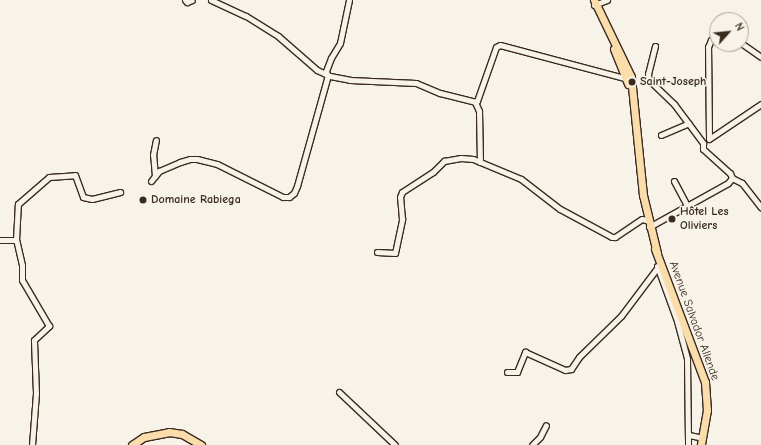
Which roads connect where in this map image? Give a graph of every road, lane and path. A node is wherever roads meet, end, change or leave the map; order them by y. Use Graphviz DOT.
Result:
graph roads {
  1 [pos="185,0"];
  2 [pos="192,0"];
  3 [pos="211,0"];
  4 [pos="349,0"];
  5 [pos="607,0"];
  6 [pos="594,2"];
  7 [pos="709,45"];
  8 [pos="655,46"];
  9 [pos="749,49"];
  10 [pos="761,57"];
  11 [pos="327,75"];
  12 [pos="626,78"];
  13 [pos="633,89"];
  14 [pos="633,101"];
  15 [pos="475,102"];
  16 [pos="761,104"];
  17 [pos="689,123"];
  18 [pos="661,135"];
  19 [pos="709,138"];
  20 [pos="156,140"];
  21 [pos="703,142"];
  22 [pos="480,162"];
  23 [pos="155,176"];
  24 [pos="732,178"];
  25 [pos="151,181"];
  26 [pos="674,181"];
  27 [pos="120,192"];
  28 [pos="687,205"];
  29 [pos="761,207"];
  30 [pos="647,222"];
  31 [pos="0,240"];
  32 [pos="16,240"];
  33 [pos="377,252"];
  34 [pos="659,265"];
  35 [pos="696,353"];
  36 [pos="686,355"];
  37 [pos="507,372"];
  38 [pos="339,392"];
  39 [pos="546,425"];
  40 [pos="689,435"];
  41 [pos="702,441"];
  42 [pos="32,445"];
  43 [pos="132,445"];
  44 [pos="201,445"];
  45 [pos="394,445"];
  46 [pos="532,445"];
  47 [pos="688,445"];
  1 -- 2 [label="street"];
  3 -- 11 [label="street"];
  4 -- 11 [label="street"];
  5 -- 6 [label="street"];
  6 -- 12 [label="main road, Avenue Salvador Allende"];
  6 -- 13 [label="main road, Avenue Salvador Allende"];
  7 -- 19 [label="street"];
  8 -- 17 [label="street"];
  9 -- 10 [label="street"];
  11 -- 15 [label="street"];
  11 -- 23 [label="street"];
  12 -- 13 [label="street"];
  12 -- 14 [label="main road, Avenue Salvador Allende"];
  12 -- 15 [label="street"];
  13 -- 14 [label="main road, Avenue Salvador Allende"];
  14 -- 30 [label="main road, Avenue Salvador Allende"];
  15 -- 22 [label="street"];
  16 -- 19 [label="street"];
  17 -- 18 [label="street"];
  17 -- 21 [label="street"];
  19 -- 21 [label="street"];
  20 -- 23 [label="street"];
  21 -- 24 [label="street"];
  22 -- 30 [label="street"];
  22 -- 33 [label="street"];
  23 -- 25 [label="street"];
  24 -- 28 [label="street"];
  24 -- 29 [label="street"];
  26 -- 28 [label="street"];
  27 -- 32 [label="street"];
  28 -- 30 [label="street"];
  30 -- 34 [label="main road, Avenue Salvador Allende"];
  31 -- 32 [label="street"];
  32 -- 42 [label="street"];
  34 -- 35 [label="main road, Avenue Salvador Allende"];
  34 -- 36 [label="street"];
  34 -- 37 [label="street"];
  35 -- 36 [label="street"];
  35 -- 41 [label="main road, Avenue Salvador Allende"];
  36 -- 40 [label="street"];
  38 -- 45 [label="street"];
  39 -- 46 [label="street"];
  40 -- 41 [label="street"];
  40 -- 47 [label="street"];
  43 -- 44 [label="main road"];
}
